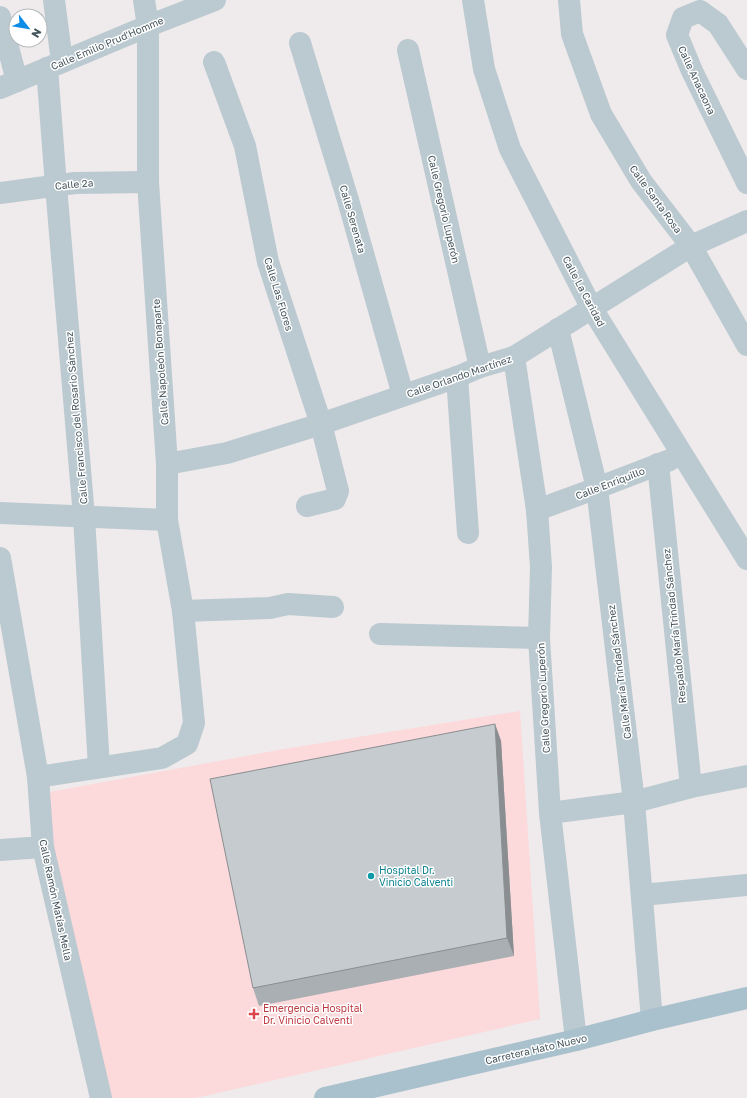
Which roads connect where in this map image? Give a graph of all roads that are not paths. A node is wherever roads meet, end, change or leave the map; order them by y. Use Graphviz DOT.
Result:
graph roads {
  1 [pos="54,0"];
  2 [pos="144,0"];
  3 [pos="215,0"];
  4 [pos="473,0"];
  5 [pos="569,0"];
  6 [pos="0,17"];
  7 [pos="148,26"];
  8 [pos="300,43"];
  9 [pos="408,50"];
  10 [pos="214,62"];
  11 [pos="55,65"];
  12 [pos="747,69"];
  13 [pos="9,84"];
  14 [pos="148,182"];
  15 [pos="747,183"];
  16 [pos="56,186"];
  17 [pos="0,194"];
  18 [pos="747,221"];
  19 [pos="691,246"];
  20 [pos="591,307"];
  21 [pos="558,329"];
  22 [pos="747,345"];
  23 [pos="514,357"];
  24 [pos="480,367"];
  25 [pos="457,377"];
  26 [pos="403,395"];
  27 [pos="321,424"];
  28 [pos="683,456"];
  29 [pos="167,464"];
  30 [pos="658,464"];
  31 [pos="597,488"];
  32 [pos="308,506"];
  33 [pos="537,510"];
  34 [pos="0,514"];
  35 [pos="84,517"];
  36 [pos="167,520"];
  37 [pos="468,533"];
  38 [pos="0,558"];
  39 [pos="747,559"];
  40 [pos="333,608"];
  41 [pos="183,612"];
  42 [pos="380,634"];
  43 [pos="539,638"];
  44 [pos="99,767"];
  45 [pos="38,776"];
  46 [pos="747,776"];
  47 [pos="691,787"];
  48 [pos="634,802"];
  49 [pos="550,813"];
  50 [pos="43,847"];
  51 [pos="0,850"];
  52 [pos="747,885"];
  53 [pos="642,895"];
  54 [pos="747,998"];
  55 [pos="652,1020"];
  56 [pos="576,1040"];
  57 [pos="102,1098"];
  58 [pos="325,1098"];
  1 -- 11 [label="street, Calle Francisco del Rosario Sánchez"];
  2 -- 7 [label="street, Calle Napoleón Bonaparte"];
  3 -- 7 [label="street, Calle Emilio Prud'Homme"];
  4 -- 20 [label="street, Calle La Caridad"];
  5 -- 19 [label="street, Calle Santa Rosa"];
  6 -- 13 [label="street"];
  7 -- 11 [label="street, Calle Emilio Prud'Homme"];
  7 -- 14 [label="street, Calle Napoleón Bonaparte"];
  8 -- 26 [label="street, Calle Serenata"];
  9 -- 24 [label="street, Calle Gregorio Luperón"];
  10 -- 27 [label="street, Calle Las Flores"];
  11 -- 13 [label="street, Calle Emilio Prud'Homme"];
  11 -- 16 [label="street, Calle Francisco del Rosario Sánchez"];
  12 -- 15 [label="street, Calle Anacaona"];
  14 -- 16 [label="street, Calle 2a"];
  14 -- 29 [label="street, Calle Napoleón Bonaparte"];
  16 -- 17 [label="street, Calle 2a"];
  16 -- 35 [label="street, Calle Francisco del Rosario Sánchez"];
  18 -- 19 [label="street, Calle Orlando Martínez"];
  19 -- 20 [label="street, Calle Orlando Martínez"];
  19 -- 22 [label="street, Calle Santa Rosa"];
  20 -- 21 [label="street, Calle Orlando Martínez"];
  20 -- 28 [label="street, Calle La Caridad"];
  21 -- 23 [label="street, Calle Orlando Martínez"];
  21 -- 31 [label="street, Calle María Trindad Sánchez"];
  23 -- 24 [label="street, Calle Orlando Martínez"];
  23 -- 33 [label="street, Calle Gregorio Luperón"];
  24 -- 25 [label="street, Calle Orlando Martínez"];
  25 -- 26 [label="street, Calle Orlando Martínez"];
  25 -- 37 [label="street"];
  26 -- 27 [label="street, Calle Orlando Martínez"];
  27 -- 29 [label="street, Calle Orlando Martínez"];
  27 -- 32 [label="street, Calle Las Flores"];
  28 -- 30 [label="street, Calle Enriquillo"];
  28 -- 39 [label="street, Calle La Caridad"];
  29 -- 36 [label="street, Calle Napoleón Bonaparte"];
  30 -- 31 [label="street, Calle Enriquillo"];
  30 -- 47 [label="street, Respaldo María Trindad Sánchez"];
  31 -- 33 [label="street, Calle Enriquillo"];
  31 -- 48 [label="street, Calle María Trindad Sánchez"];
  33 -- 43 [label="street, Calle Gregorio Luperón"];
  34 -- 35 [label="street"];
  35 -- 36 [label="street"];
  35 -- 44 [label="street, Calle Francisco del Rosario Sánchez"];
  36 -- 41 [label="street, Calle Napoleón Bonaparte"];
  38 -- 45 [label="street, Calle Ramón Matías Mella"];
  40 -- 41 [label="street"];
  41 -- 44 [label="street, Calle Napoleón Bonaparte"];
  42 -- 43 [label="street"];
  43 -- 49 [label="street, Calle Gregorio Luperón"];
  44 -- 45 [label="street"];
  45 -- 50 [label="street, Calle Ramón Matías Mella"];
  46 -- 47 [label="street"];
  47 -- 48 [label="street"];
  48 -- 49 [label="street"];
  48 -- 53 [label="street, Calle María Trindad Sánchez"];
  49 -- 56 [label="street, Calle Gregorio Luperón"];
  50 -- 51 [label="street"];
  50 -- 57 [label="street, Calle Ramón Matías Mella"];
  52 -- 53 [label="street"];
  53 -- 55 [label="street, Calle María Trindad Sánchez"];
  54 -- 55 [label="main road, Carretera Hato Nuevo"];
  55 -- 56 [label="main road, Carretera Hato Nuevo"];
  56 -- 58 [label="main road, Carretera Hato Nuevo"];
}
